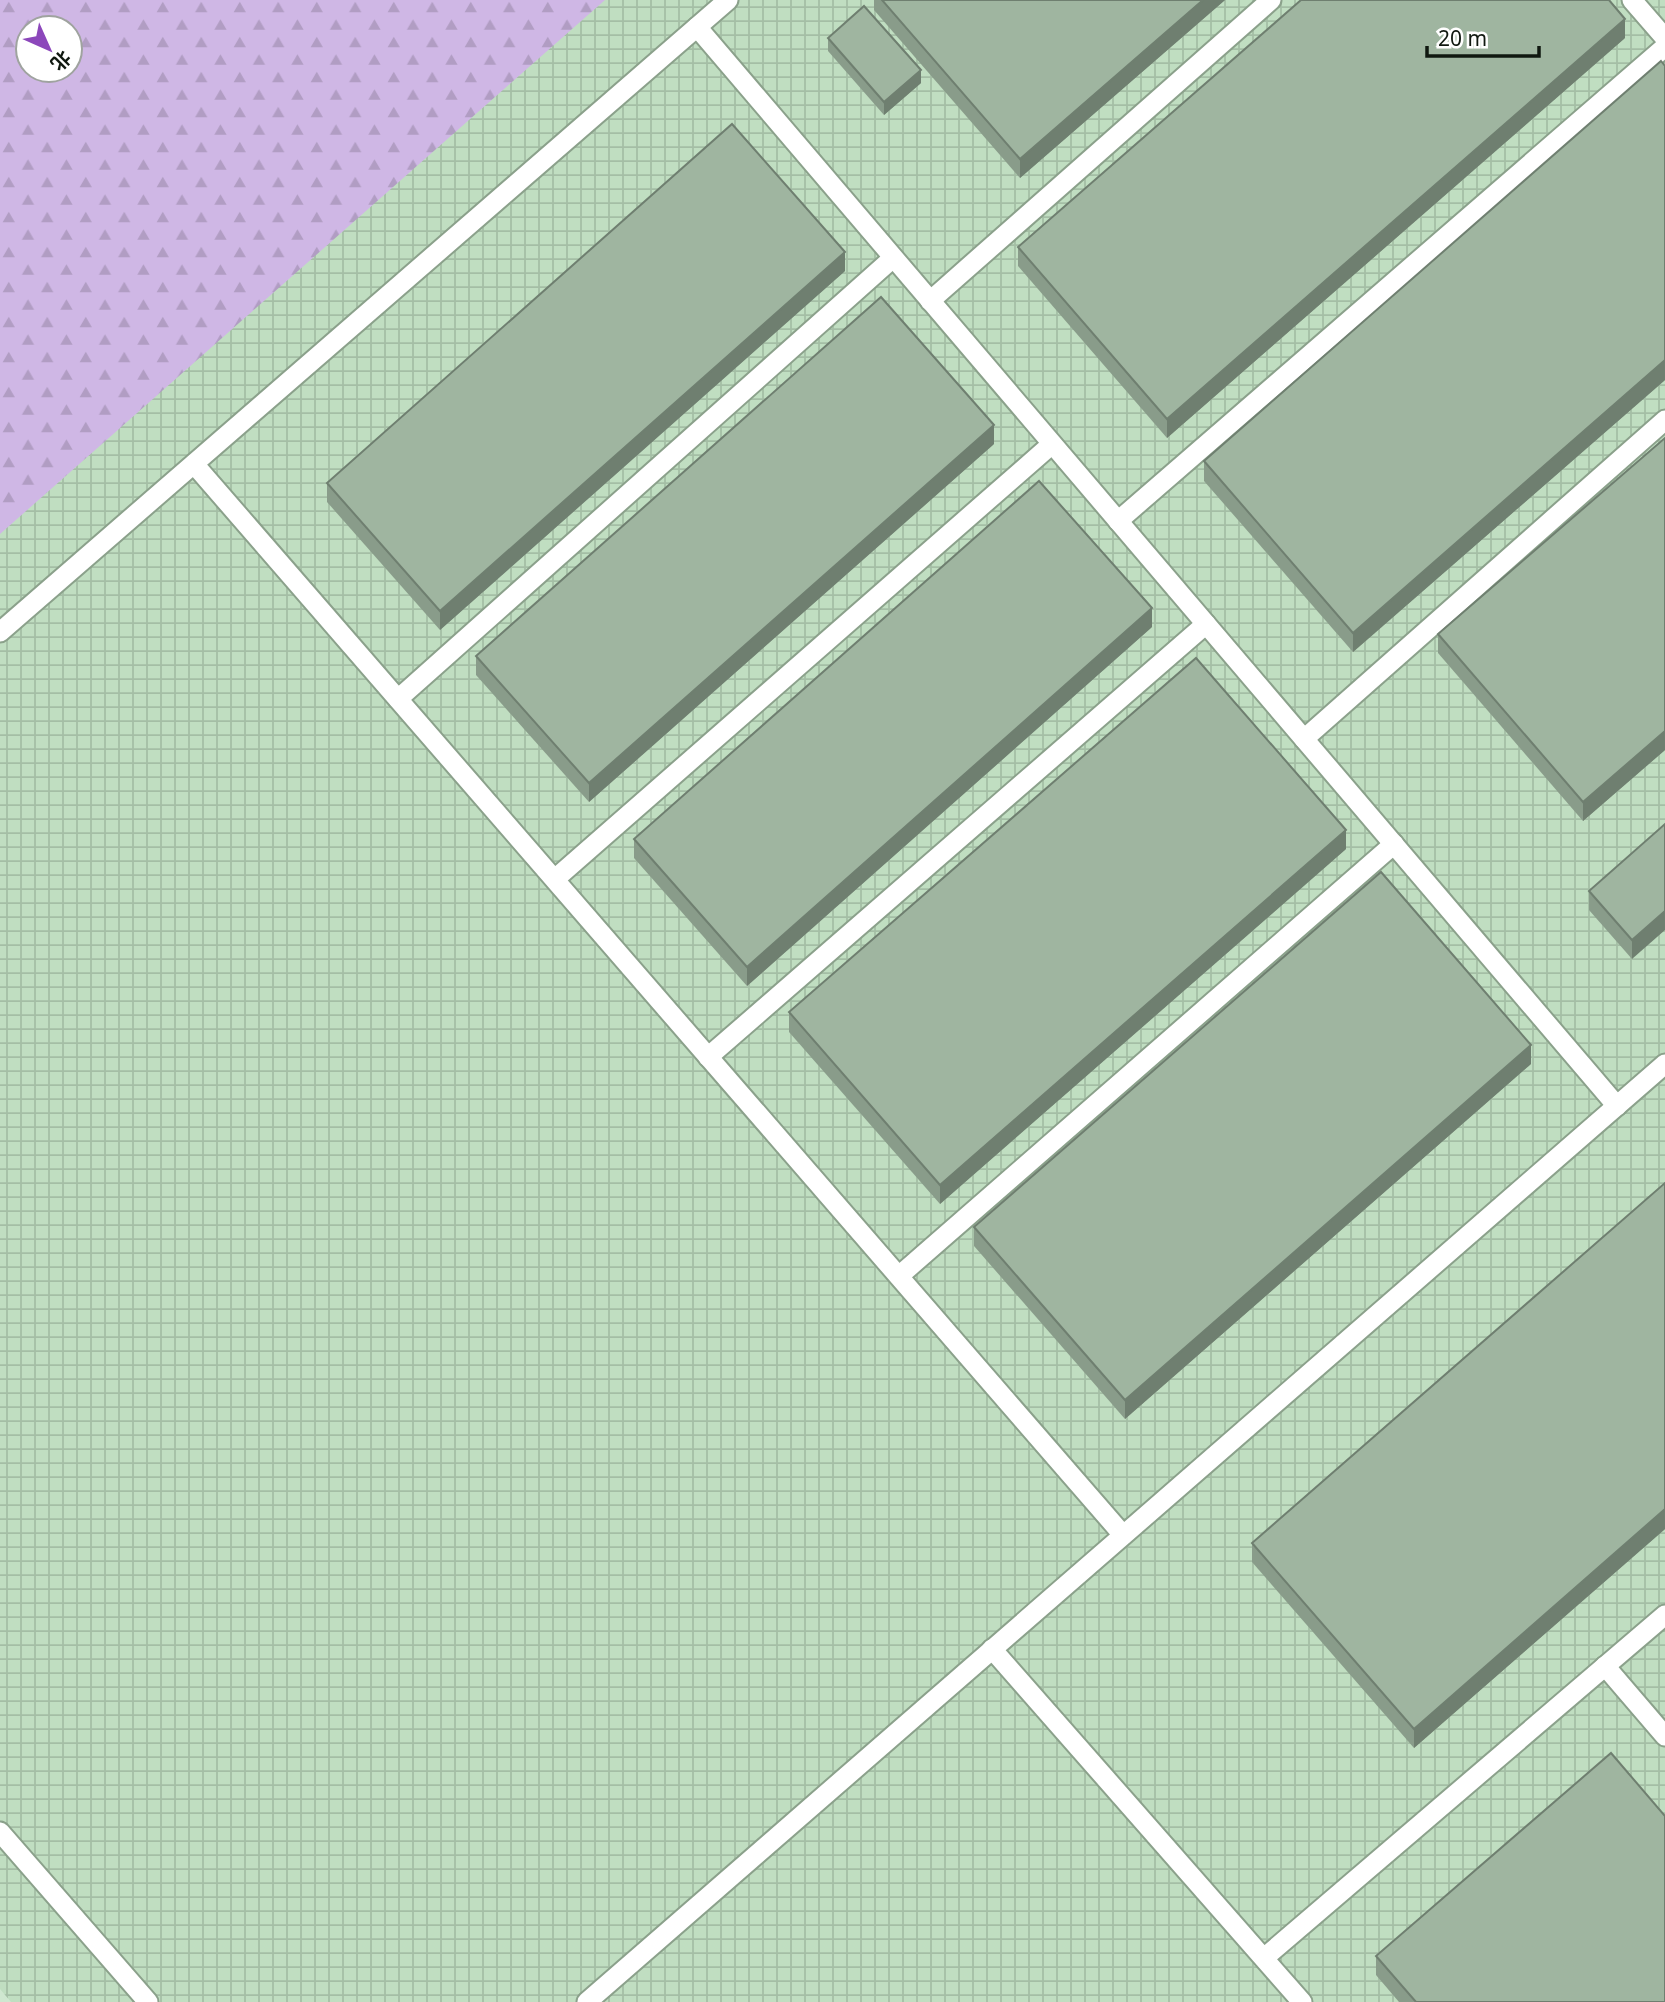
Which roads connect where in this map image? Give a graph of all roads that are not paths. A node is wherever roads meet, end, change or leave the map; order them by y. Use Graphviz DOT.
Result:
graph roads {
  1 [pos="728,0"];
  2 [pos="1272,0"];
  3 [pos="1632,0"];
  4 [pos="696,27"];
  5 [pos="1665,38"];
  6 [pos="1665,47"];
  7 [pos="893,258"];
  8 [pos="930,301"];
  9 [pos="1665,420"];
  10 [pos="1052,444"];
  11 [pos="194,464"];
  12 [pos="1118,521"];
  13 [pos="1206,624"];
  14 [pos="0,632"];
  15 [pos="398,699"];
  16 [pos="1304,738"];
  17 [pos="1394,844"];
  18 [pos="555,879"];
  19 [pos="708,1056"];
  20 [pos="1665,1064"];
  21 [pos="1617,1106"];
  22 [pos="899,1276"];
  23 [pos="1123,1535"];
  24 [pos="1665,1615"];
  25 [pos="992,1649"];
  26 [pos="1605,1666"];
  27 [pos="1665,1736"];
  28 [pos="0,1832"];
  29 [pos="1264,1958"];
  30 [pos="148,2002"];
  31 [pos="587,2002"];
  32 [pos="1302,2002"];
  1 -- 4 [label="lane"];
  2 -- 8 [label="lane"];
  3 -- 5 [label="lane"];
  4 -- 7 [label="lane"];
  4 -- 11 [label="lane"];
  6 -- 12 [label="lane"];
  7 -- 8 [label="lane"];
  7 -- 15 [label="lane"];
  8 -- 10 [label="lane"];
  9 -- 16 [label="lane"];
  10 -- 12 [label="lane"];
  10 -- 18 [label="lane"];
  11 -- 14 [label="lane"];
  11 -- 15 [label="lane"];
  12 -- 13 [label="lane"];
  13 -- 16 [label="lane"];
  13 -- 19 [label="lane"];
  15 -- 18 [label="lane"];
  16 -- 17 [label="lane"];
  17 -- 21 [label="lane"];
  17 -- 22 [label="lane"];
  18 -- 19 [label="lane"];
  19 -- 22 [label="lane"];
  20 -- 21 [label="lane"];
  21 -- 23 [label="lane"];
  22 -- 23 [label="lane"];
  23 -- 25 [label="lane"];
  24 -- 26 [label="lane"];
  25 -- 29 [label="lane"];
  25 -- 31 [label="lane"];
  26 -- 27 [label="lane"];
  26 -- 29 [label="lane"];
  28 -- 30 [label="lane"];
  29 -- 32 [label="lane"];
}
